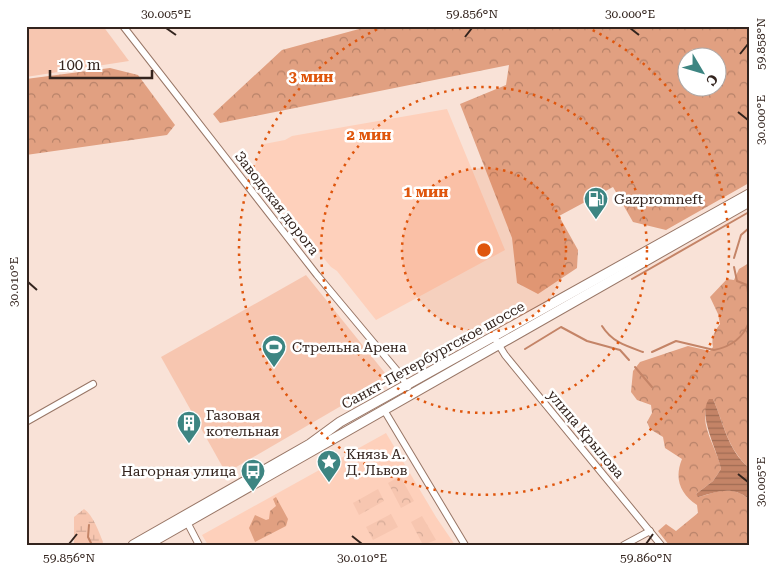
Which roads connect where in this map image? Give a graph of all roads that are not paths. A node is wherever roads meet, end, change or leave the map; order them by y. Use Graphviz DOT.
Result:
graph roads {
  1 [pos="123,26"];
  2 [pos="749,194"];
  3 [pos="749,202"];
  4 [pos="494,337"];
  5 [pos="498,346"];
  6 [pos="93,384"];
  7 [pos="407,385"];
  8 [pos="412,395"];
  9 [pos="384,410"];
  10 [pos="26,422"];
  11 [pos="187,522"];
  12 [pos="650,531"];
  13 [pos="133,545"];
  14 [pos="147,545"];
  15 [pos="199,545"];
  16 [pos="465,545"];
  17 [pos="624,545"];
  18 [pos="661,545"];
  1 -- 7 [label="street, Заводская дорога"];
  2 -- 4 [label="main road, Санкт-Петербургское шоссе"];
  3 -- 5 [label="main road, Санкт-Петербургское шоссе"];
  4 -- 5 [label="street, улица Крылова"];
  4 -- 7 [label="main road, Санкт-Петербургское шоссе"];
  5 -- 8 [label="main road, Санкт-Петербургское шоссе"];
  5 -- 12 [label="street, улица Крылова"];
  6 -- 10 [label="street"];
  7 -- 8 [label="street, Заводская дорога"];
  7 -- 13 [label="main road, Санкт-Петербургское шоссе"];
  8 -- 9 [label="main road, Санкт-Петербургское шоссе"];
  9 -- 11 [label="main road, Санкт-Петербургское шоссе"];
  9 -- 16 [label="street"];
  11 -- 14 [label="main road, Санкт-Петербургское шоссе"];
  11 -- 15 [label="street"];
  12 -- 17 [label="street"];
  12 -- 18 [label="street, улица Крылова"];
}
